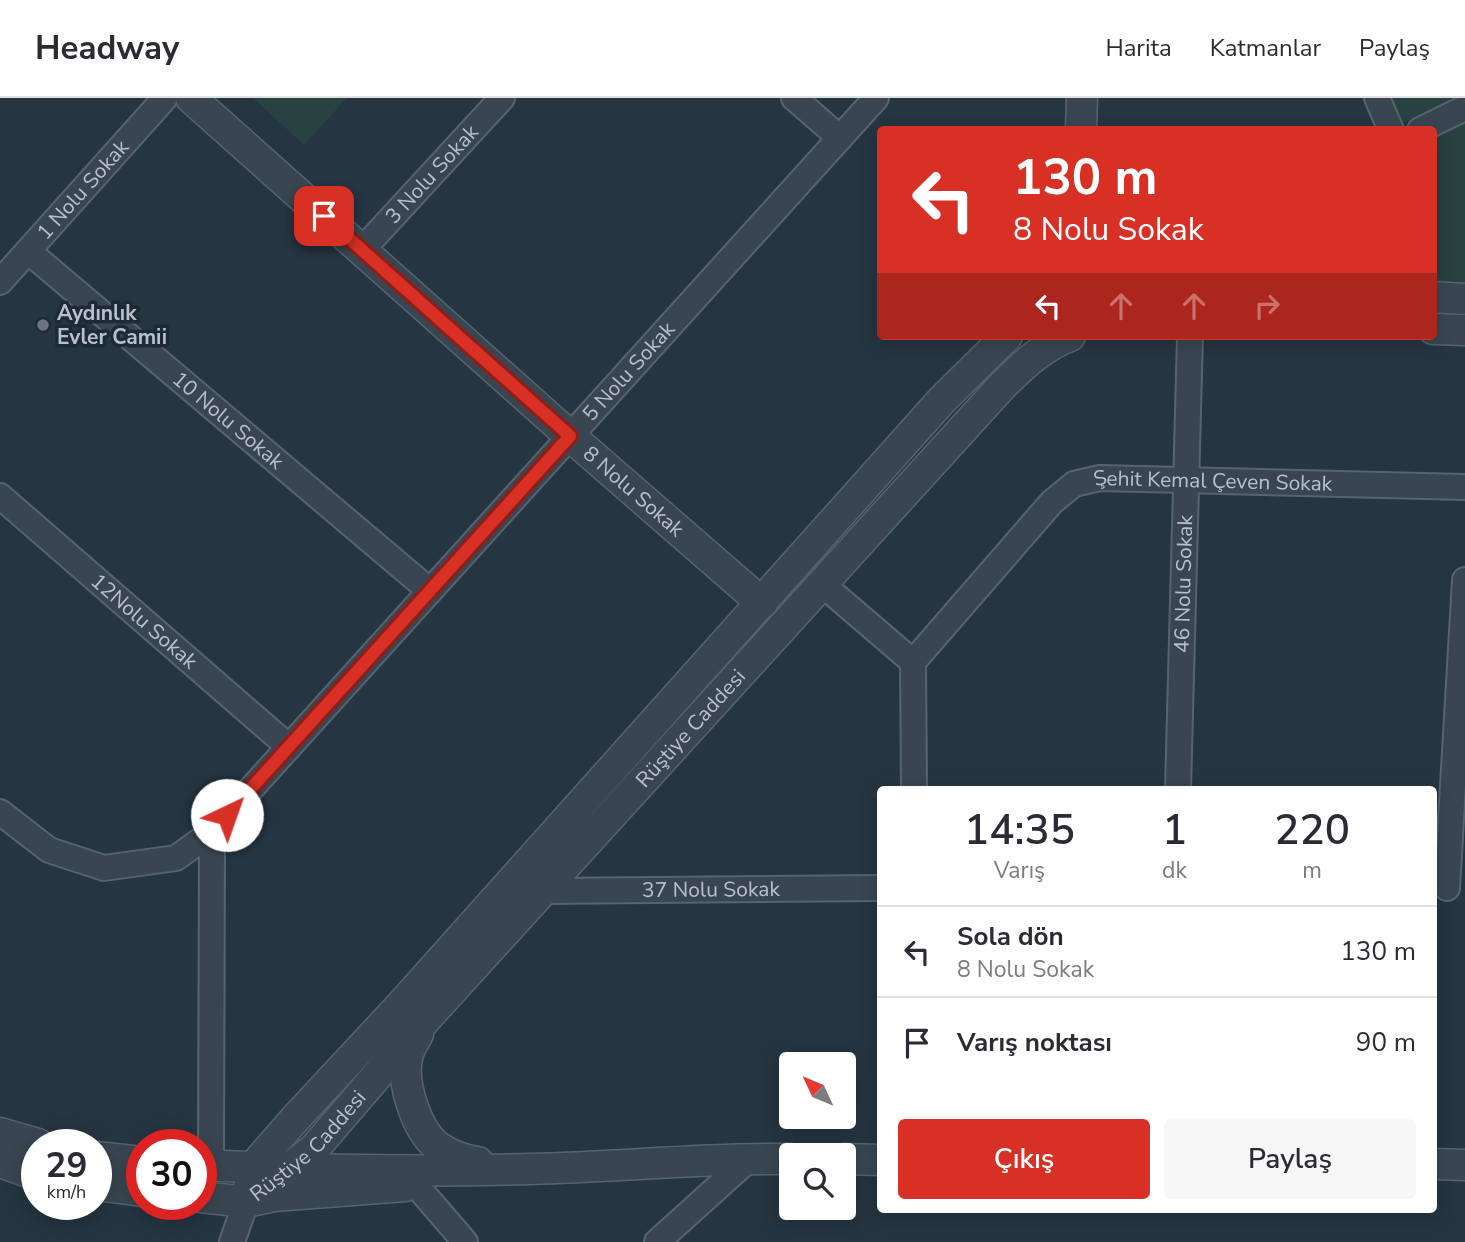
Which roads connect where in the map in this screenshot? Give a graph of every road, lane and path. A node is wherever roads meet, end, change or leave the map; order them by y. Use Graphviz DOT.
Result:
graph roads {
  1 [pos="164,98"];
  2 [pos="191,98"];
  3 [pos="502,98"];
  4 [pos="794,98"];
  5 [pos="876,98"];
  6 [pos="1082,98"];
  7 [pos="1377,98"];
  8 [pos="1465,108"];
  9 [pos="1081,126"];
  10 [pos="1389,126"];
  11 [pos="1428,126"];
  12 [pos="840,138"];
  13 [pos="362,250"];
  14 [pos="28,251"];
  15 [pos="0,282"];
  16 [pos="1437,297"];
  17 [pos="1465,299"];
  18 [pos="1437,329"];
  19 [pos="1465,330"];
  20 [pos="1060,340"];
  21 [pos="1190,340"];
  22 [pos="992,347"];
  23 [pos="570,436"];
  24 [pos="1186,479"];
  25 [pos="1465,487"];
  26 [pos="0,496"];
  27 [pos="1465,580"];
  28 [pos="822,584"];
  29 [pos="430,591"];
  30 [pos="762,603"];
  31 [pos="913,663"];
  32 [pos="1461,710"];
  33 [pos="289,747"];
  34 [pos="914,786"];
  35 [pos="1178,786"];
  36 [pos="0,812"];
  37 [pos="212,832"];
  38 [pos="877,888"];
  39 [pos="1448,888"];
  40 [pos="543,891"];
  41 [pos="424,1021"];
  42 [pos="207,1129"];
  43 [pos="0,1133"];
  44 [pos="21,1139"];
  45 [pos="750,1158"];
  46 [pos="779,1159"];
  47 [pos="856,1159"];
  48 [pos="877,1160"];
  49 [pos="0,1162"];
  50 [pos="1437,1164"];
  51 [pos="217,1165"];
  52 [pos="1465,1165"];
  53 [pos="253,1167"];
  54 [pos="289,1168"];
  55 [pos="21,1169"];
  56 [pos="530,1169"];
  57 [pos="416,1185"];
  58 [pos="217,1199"];
  59 [pos="246,1202"];
  60 [pos="232,1242"];
  61 [pos="466,1242"];
  62 [pos="657,1242"];
  1 -- 14 [label="street, 1 Nolu Sokak"];
  2 -- 13 [label="street, 8 Nolu Sokak"];
  3 -- 13 [label="street, 3 Nolu Sokak"];
  4 -- 12 [label="street"];
  5 -- 12 [label="street, 5 Nolu Sokak"];
  6 -- 9 [label="street"];
  7 -- 10 [label="street"];
  8 -- 11 [label="street"];
  12 -- 23 [label="street, 5 Nolu Sokak"];
  13 -- 23 [label="street, 8 Nolu Sokak"];
  14 -- 15 [label="street, 1 Nolu Sokak"];
  14 -- 29 [label="street, 10 Nolu Sokak"];
  16 -- 17 [label="street"];
  18 -- 19 [label="street"];
  20 -- 28 [label="street, Rüştiye Caddesi"];
  21 -- 24 [label="street, 46 Nolu Sokak"];
  22 -- 30 [label="street, Rüştiye Caddesi"];
  23 -- 29 [label="street, 5 Nolu Sokak"];
  23 -- 30 [label="street, 8 Nolu Sokak"];
  24 -- 25 [label="street, Şehit Kemal Çeven Sokak"];
  24 -- 31 [label="street, Şehit Kemal Çeven Sokak"];
  24 -- 35 [label="street, 46 Nolu Sokak"];
  26 -- 33 [label="street, 12Nolu Sokak"];
  27 -- 32 [label="street"];
  28 -- 31 [label="street"];
  28 -- 40 [label="street, Rüştiye Caddesi"];
  29 -- 33 [label="street, 5 Nolu Sokak"];
  30 -- 53 [label="street, Rüştiye Caddesi"];
  31 -- 34 [label="street"];
  32 -- 39 [label="street"];
  33 -- 37 [label="street, 5 Nolu Sokak"];
  36 -- 37 [label="street, 5 Nolu Sokak"];
  37 -- 42 [label="street"];
  38 -- 40 [label="street, 37 Nolu Sokak"];
  40 -- 41 [label="street, Rüştiye Caddesi"];
  41 -- 54 [label="street, Rüştiye Caddesi"];
  41 -- 56 [label="street"];
  43 -- 44 [label="street"];
  45 -- 46 [label="street"];
  45 -- 56 [label="street"];
  45 -- 62 [label="street"];
  47 -- 48 [label="street"];
  49 -- 55 [label="street"];
  50 -- 52 [label="street"];
  51 -- 53 [label="street"];
  53 -- 54 [label="street"];
  53 -- 59 [label="street, Rüştiye Caddesi"];
  54 -- 56 [label="street"];
  54 -- 59 [label="street, Rüştiye Caddesi"];
  56 -- 57 [label="street"];
  57 -- 59 [label="street"];
  57 -- 61 [label="street"];
  58 -- 59 [label="street"];
  59 -- 60 [label="street"];
}
